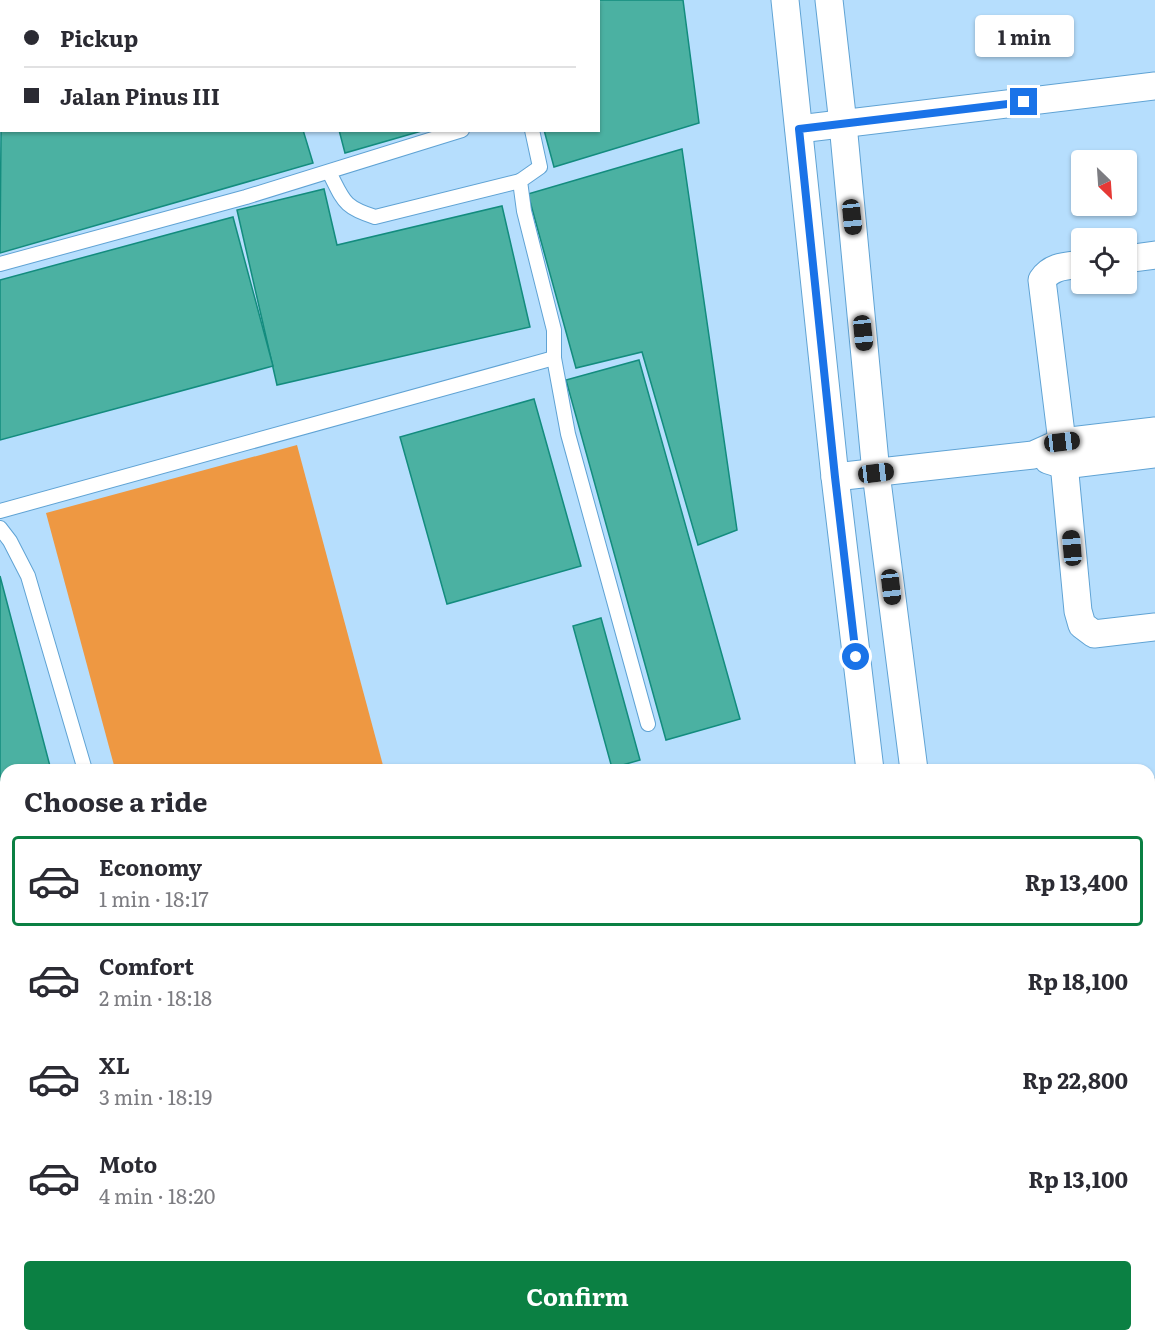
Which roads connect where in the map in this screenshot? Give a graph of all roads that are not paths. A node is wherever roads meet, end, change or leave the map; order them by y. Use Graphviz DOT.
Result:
graph roads {
  1 [pos="784,0"];
  2 [pos="829,0"];
  3 [pos="1155,86"];
  4 [pos="843,124"];
  5 [pos="799,129"];
  6 [pos="456,132"];
  7 [pos="532,132"];
  8 [pos="329,172"];
  9 [pos="520,181"];
  10 [pos="1155,255"];
  11 [pos="1137,257"];
  12 [pos="0,264"];
  13 [pos="1071,265"];
  14 [pos="554,358"];
  15 [pos="1155,431"];
  16 [pos="1063,453"];
  17 [pos="1155,454"];
  18 [pos="876,473"];
  19 [pos="835,477"];
  20 [pos="0,511"];
  21 [pos="0,528"];
  22 [pos="1155,627"];
  23 [pos="648,723"];
  24 [pos="83,764"];
  25 [pos="869,764"];
  26 [pos="913,764"];
  1 -- 5 [label="street"];
  2 -- 4 [label="street"];
  3 -- 4 [label="street"];
  4 -- 5 [label="street"];
  4 -- 18 [label="street"];
  5 -- 19 [label="street"];
  6 -- 8 [label="lane"];
  7 -- 9 [label="lane"];
  8 -- 9 [label="lane"];
  8 -- 12 [label="lane"];
  9 -- 14 [label="lane"];
  10 -- 11 [label="street"];
  13 -- 16 [label="street"];
  14 -- 20 [label="lane"];
  14 -- 23 [label="lane"];
  15 -- 16 [label="street"];
  16 -- 17 [label="street"];
  16 -- 18 [label="street"];
  16 -- 22 [label="street"];
  18 -- 19 [label="street"];
  18 -- 26 [label="street"];
  19 -- 25 [label="street"];
  21 -- 24 [label="lane"];
}
